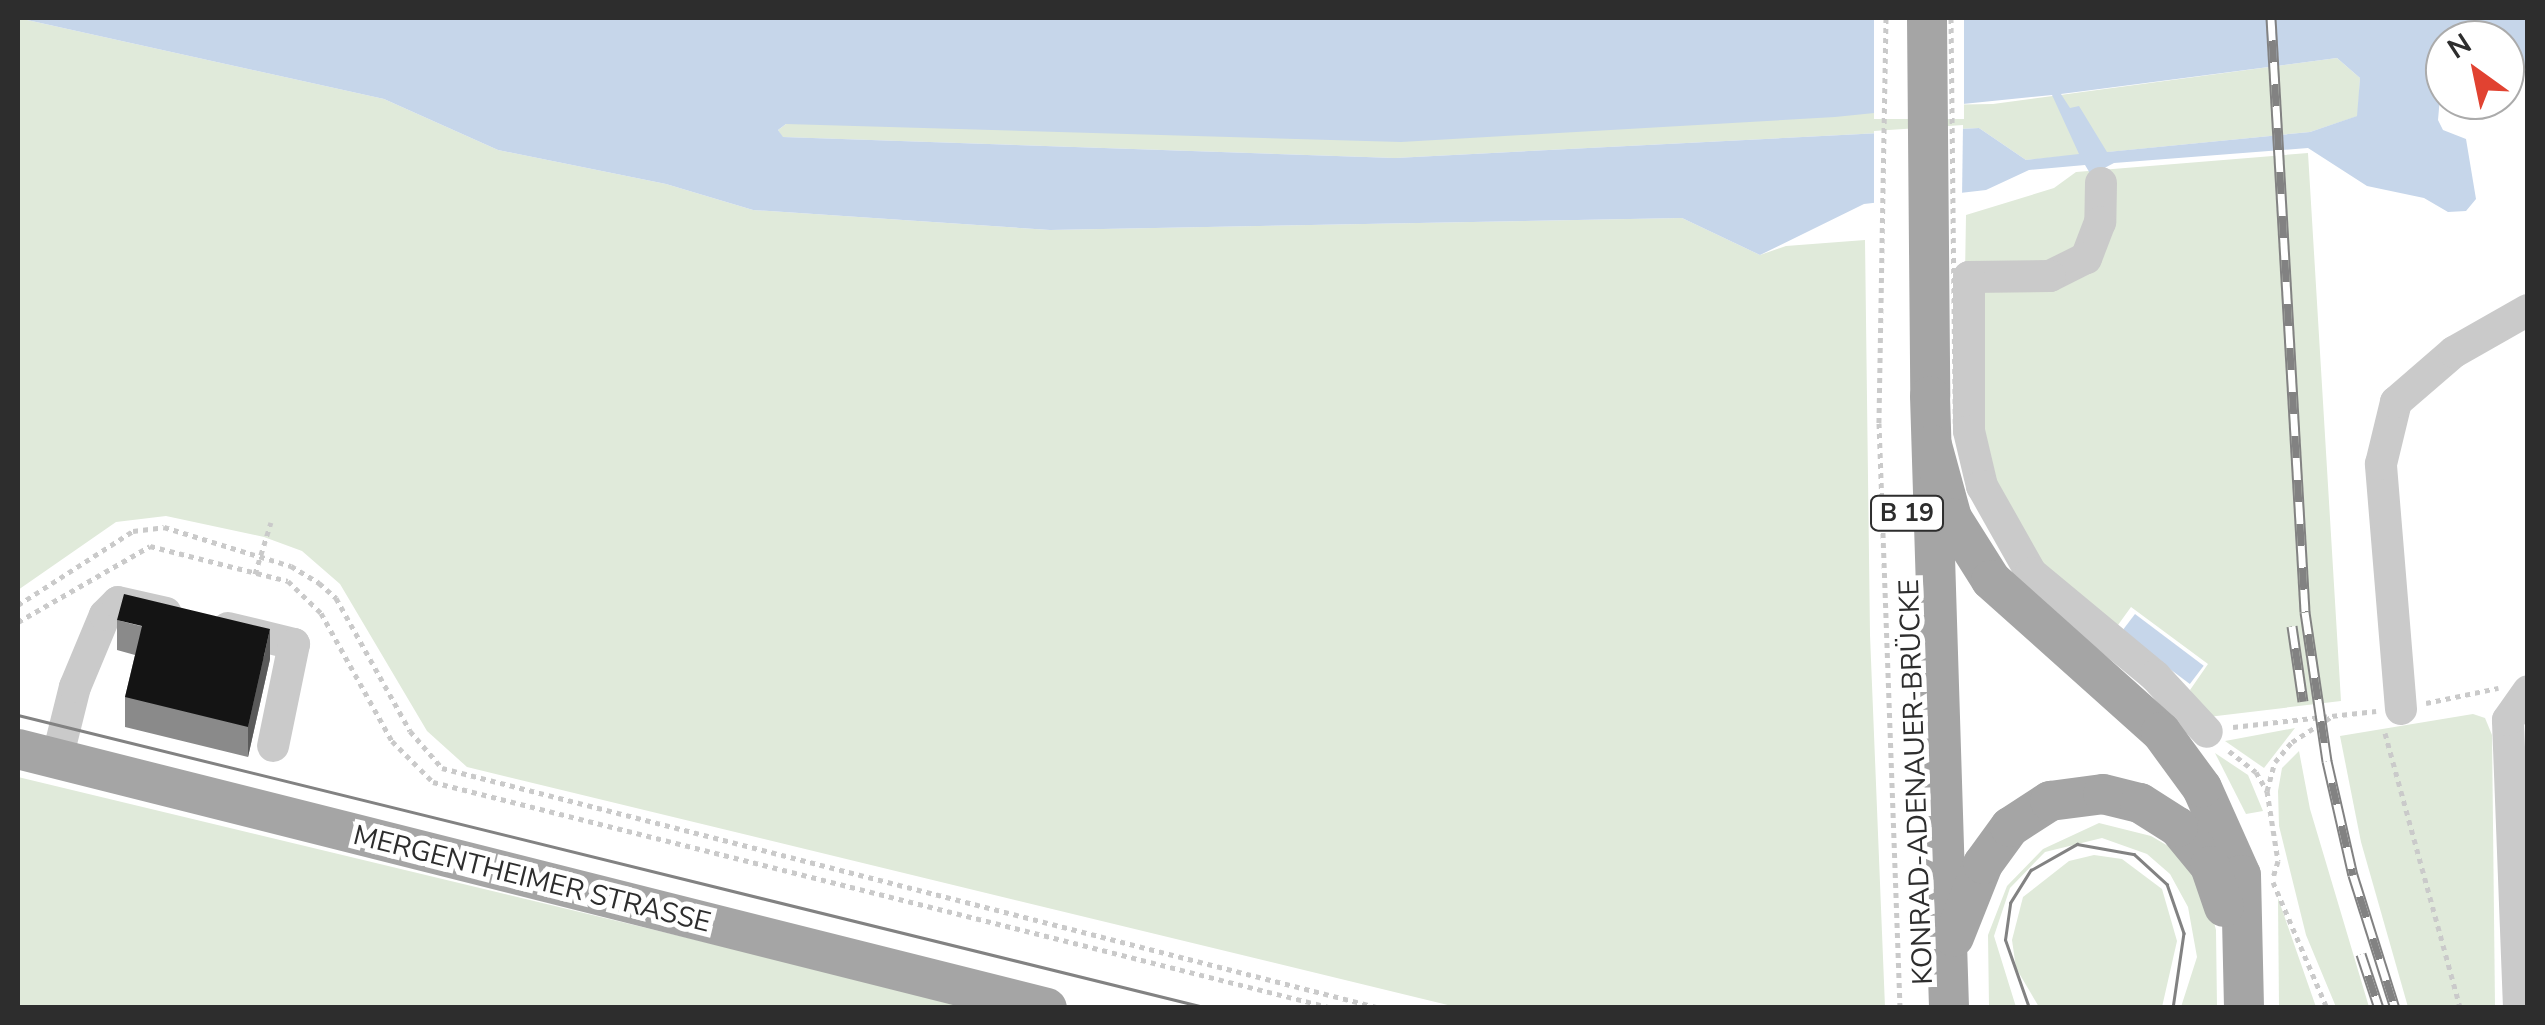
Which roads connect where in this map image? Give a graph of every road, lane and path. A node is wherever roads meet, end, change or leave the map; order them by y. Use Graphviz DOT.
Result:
graph roads {
  1 [pos="1886,18"];
  2 [pos="1903,18"];
  3 [pos="1927,18"];
  4 [pos="1950,18"];
  5 [pos="2101,183"];
  6 [pos="2528,310"];
  7 [pos="1944,440"];
  8 [pos="271,522"];
  9 [pos="260,556"];
  10 [pos="256,574"];
  11 [pos="18,605"];
  12 [pos="18,622"];
  13 [pos="2518,689"];
  14 [pos="2390,710"];
  15 [pos="2337,714"];
  16 [pos="2207,732"];
  17 [pos="273,746"];
  18 [pos="18,749"];
  19 [pos="57,759"];
  20 [pos="2267,792"];
  21 [pos="2270,812"];
  22 [pos="2256,814"];
  23 [pos="1948,955"];
  24 [pos="2243,991"];
  25 [pos="2326,1005"];
  26 [pos="1047,1008"];
  27 [pos="1332,1008"];
  28 [pos="1380,1008"];
  29 [pos="1900,1008"];
  30 [pos="1924,1008"];
  31 [pos="1950,1008"];
  32 [pos="2318,1008"];
  33 [pos="2460,1008"];
  34 [pos="2519,1008"];
  1 -- 29 [label="path"];
  2 -- 30 [label="main road, KONRAD-ADENAUER-BRÜCKE / B 19"];
  3 -- 7 [label="main road, B 19"];
  4 -- 7 [label="path, bridge"];
  5 -- 16 [label="street"];
  6 -- 14 [label="street"];
  7 -- 23 [label="main road, B 19, bridge"];
  7 -- 24 [label="main road, bridge"];
  8 -- 9 [label="path"];
  9 -- 10 [label="path"];
  9 -- 11 [label="path"];
  9 -- 28 [label="path"];
  10 -- 12 [label="path"];
  10 -- 27 [label="path"];
  13 -- 14 [label="path"];
  13 -- 34 [label="street"];
  14 -- 15 [label="path"];
  14 -- 33 [label="path"];
  15 -- 16 [label="path"];
  15 -- 20 [label="path"];
  16 -- 20 [label="path"];
  17 -- 19 [label="street"];
  18 -- 19 [label="main road, MERGENTHEIMER STRASSE"];
  19 -- 26 [label="main road, MERGENTHEIMER STRASSE"];
  20 -- 21 [label="path"];
  21 -- 22 [label="path"];
  21 -- 25 [label="path"];
  23 -- 24 [label="main road, bridge"];
  23 -- 31 [label="main road, B 19"];
  25 -- 32 [label="path"];
}
